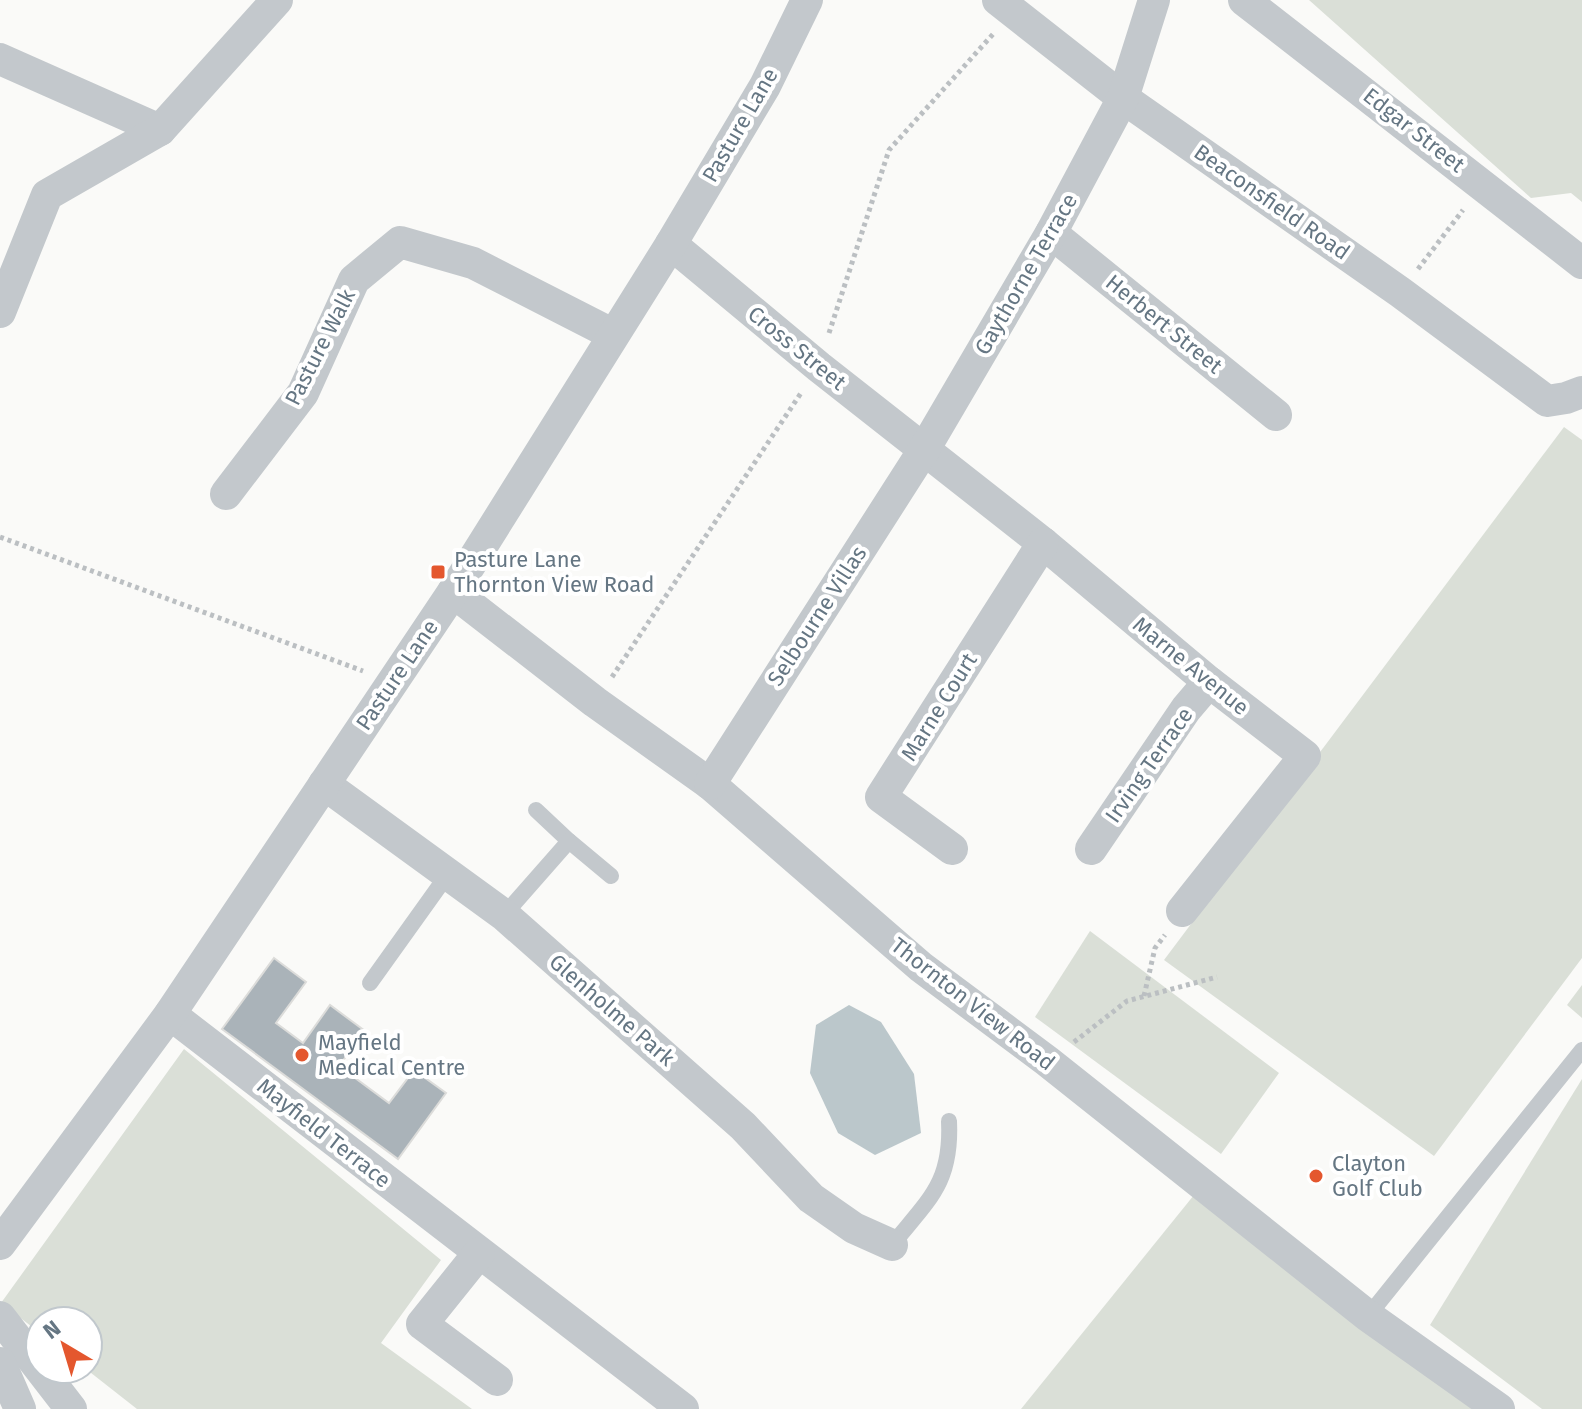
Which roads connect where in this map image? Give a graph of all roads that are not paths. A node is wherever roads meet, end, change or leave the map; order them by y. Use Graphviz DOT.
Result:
graph roads {
  1 [pos="277,0"];
  2 [pos="807,0"];
  3 [pos="1154,0"];
  4 [pos="1244,0"];
  5 [pos="1005,6"];
  6 [pos="0,59"];
  7 [pos="1123,98"];
  8 [pos="160,130"];
  9 [pos="1051,233"];
  10 [pos="671,244"];
  11 [pos="1582,263"];
  12 [pos="0,312"];
  13 [pos="612,334"];
  14 [pos="1582,392"];
  15 [pos="1276,415"];
  16 [pos="925,448"];
  17 [pos="226,494"];
  18 [pos="1043,543"];
  19 [pos="453,592"];
  20 [pos="1209,682"];
  21 [pos="324,784"];
  22 [pos="710,784"];
  23 [pos="536,810"];
  24 [pos="569,841"];
  25 [pos="952,849"];
  26 [pos="1091,849"];
  27 [pos="448,874"];
  28 [pos="611,876"];
  29 [pos="1182,911"];
  30 [pos="504,915"];
  31 [pos="370,983"];
  32 [pos="170,1014"];
  33 [pos="1582,1050"];
  34 [pos="949,1121"];
  35 [pos="0,1244"];
  36 [pos="892,1245"];
  37 [pos="479,1253"];
  38 [pos="1368,1316"];
  39 [pos="0,1317"];
  40 [pos="1,1368"];
  41 [pos="497,1380"];
  42 [pos="20,1409"];
  43 [pos="71,1409"];
  44 [pos="683,1409"];
  45 [pos="1499,1409"];
  1 -- 8 [label="street"];
  2 -- 10 [label="street, Pasture Lane"];
  3 -- 7 [label="street, Gaythorne Terrace"];
  4 -- 11 [label="street, Edgar Street"];
  5 -- 7 [label="street, Beaconsfield Road"];
  6 -- 8 [label="street"];
  7 -- 9 [label="street, Gaythorne Terrace"];
  7 -- 14 [label="street, Beaconsfield Road"];
  8 -- 12 [label="street"];
  9 -- 15 [label="street, Herbert Street"];
  9 -- 16 [label="street, Gaythorne Terrace"];
  10 -- 13 [label="street, Pasture Lane"];
  10 -- 16 [label="street, Cross Street"];
  13 -- 17 [label="street, Pasture Walk"];
  13 -- 19 [label="street, Pasture Lane"];
  16 -- 18 [label="street, Marne Avenue"];
  16 -- 22 [label="street, Selbourne Villas"];
  18 -- 20 [label="street, Marne Avenue"];
  18 -- 25 [label="street, Marne Court"];
  19 -- 21 [label="street, Pasture Lane"];
  19 -- 22 [label="street, Thornton View Road"];
  20 -- 26 [label="street, Irving Terrace"];
  20 -- 29 [label="street, Marne Avenue"];
  21 -- 27 [label="street, Glenholme Park"];
  21 -- 32 [label="street, Pasture Lane"];
  22 -- 38 [label="street, Thornton View Road"];
  23 -- 24 [label="lane"];
  24 -- 28 [label="lane"];
  24 -- 30 [label="lane"];
  27 -- 30 [label="street, Glenholme Park"];
  27 -- 31 [label="lane"];
  30 -- 36 [label="street, Glenholme Park"];
  32 -- 35 [label="street, Pasture Lane"];
  32 -- 37 [label="street, Mayfield Terrace"];
  33 -- 38 [label="lane"];
  34 -- 36 [label="lane"];
  37 -- 41 [label="street"];
  37 -- 44 [label="street, Mayfield Terrace"];
  38 -- 45 [label="street, Thornton View Road"];
  39 -- 43 [label="street"];
  40 -- 42 [label="street"];
}
